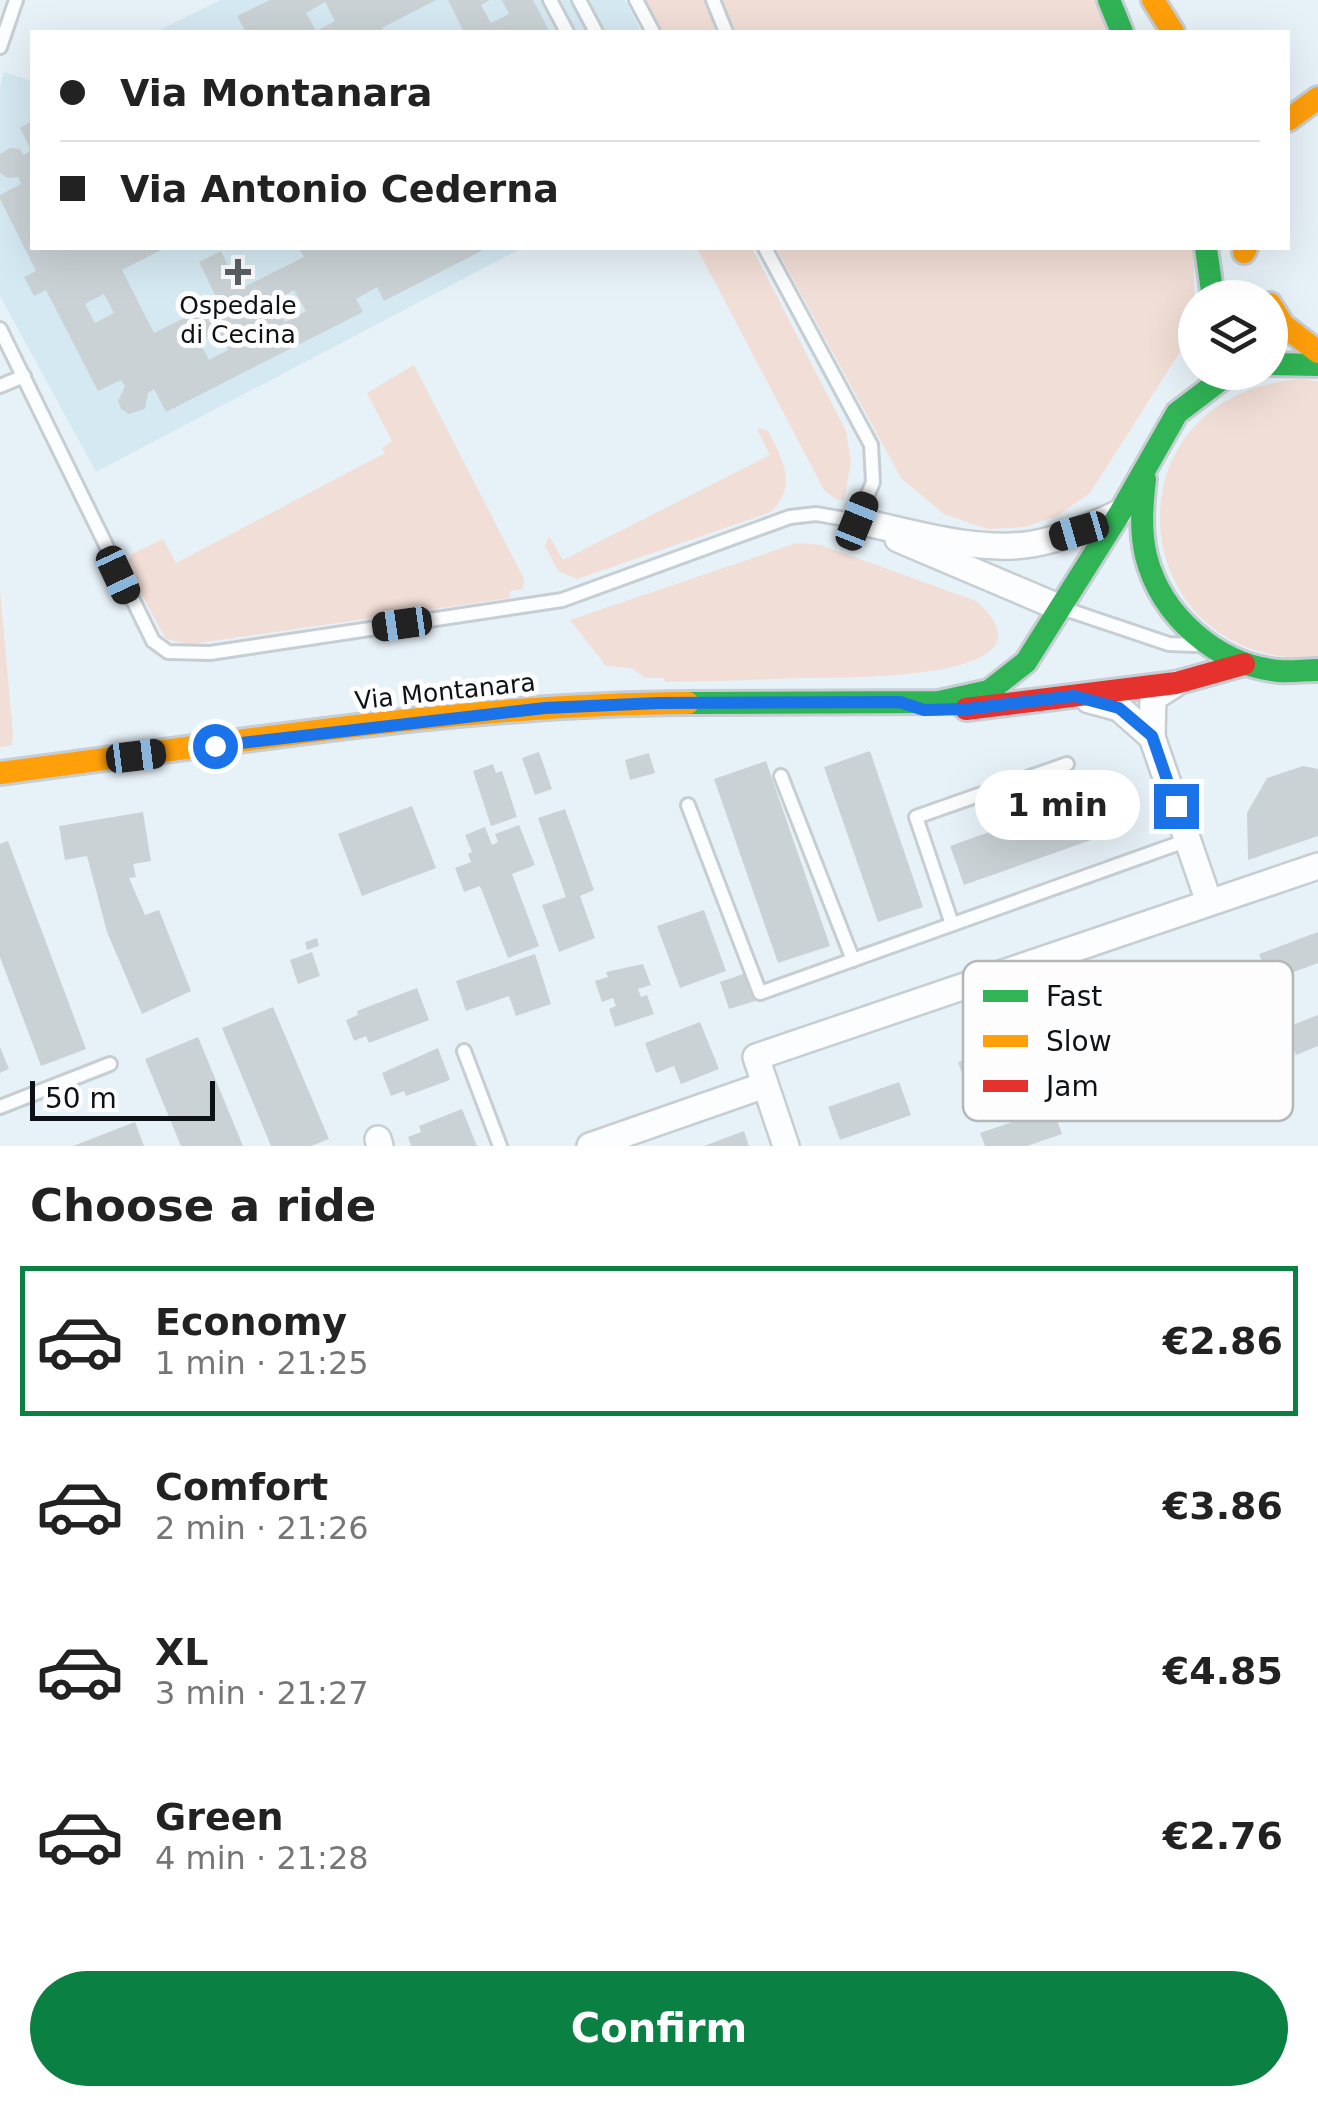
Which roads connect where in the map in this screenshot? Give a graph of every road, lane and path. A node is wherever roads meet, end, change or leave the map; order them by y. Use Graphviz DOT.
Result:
graph roads {
  1 [pos="16,0"];
  2 [pos="550,0"];
  3 [pos="579,0"];
  4 [pos="636,0"];
  5 [pos="713,0"];
  6 [pos="1109,0"];
  7 [pos="1144,0"];
  8 [pos="1153,0"];
  9 [pos="567,30"];
  10 [pos="595,30"];
  11 [pos="651,30"];
  12 [pos="725,30"];
  13 [pos="1121,30"];
  14 [pos="1157,30"];
  15 [pos="1172,30"];
  16 [pos="0,48"];
  17 [pos="1318,98"];
  18 [pos="1290,119"];
  19 [pos="766,250"];
  20 [pos="1206,250"];
  21 [pos="1255,272"];
  22 [pos="1210,280"];
  23 [pos="0,328"];
  24 [pos="1318,352"];
  25 [pos="1288,364"];
  26 [pos="1318,365"];
  27 [pos="24,376"];
  28 [pos="0,386"];
  29 [pos="1188,390"];
  30 [pos="1208,390"];
  31 [pos="1178,413"];
  32 [pos="1150,457"];
  33 [pos="1120,513"];
  34 [pos="857,521"];
  35 [pos="1058,607"];
  36 [pos="1207,646"];
  37 [pos="1244,664"];
  38 [pos="1318,670"];
  39 [pos="1176,683"];
  40 [pos="1074,696"];
  41 [pos="900,702"];
  42 [pos="1152,736"];
  43 [pos="1067,764"];
  44 [pos="0,774"];
  45 [pos="781,776"];
  46 [pos="688,805"];
  47 [pos="1188,840"];
  48 [pos="1318,866"];
  49 [pos="1209,902"];
  50 [pos="952,924"];
  51 [pos="853,960"];
  52 [pos="1037,961"];
  53 [pos="963,986"];
  54 [pos="464,1051"];
  55 [pos="110,1064"];
  56 [pos="765,1085"];
  57 [pos="0,1106"];
  58 [pos="500,1146"];
  59 [pos="590,1146"];
  60 [pos="786,1146"];
  1 -- 16 [label="lane"];
  2 -- 9 [label="lane"];
  3 -- 10 [label="lane"];
  4 -- 11 [label="lane"];
  5 -- 12 [label="lane"];
  6 -- 13 [label="main road"];
  7 -- 14 [label="main road"];
  8 -- 15 [label="main road"];
  17 -- 18 [label="main road"];
  19 -- 34 [label="lane"];
  20 -- 22 [label="main road"];
  21 -- 24 [label="main road"];
  23 -- 27 [label="lane"];
  25 -- 26 [label="main road"];
  27 -- 28 [label="lane"];
  27 -- 34 [label="lane"];
  29 -- 31 [label="main road"];
  30 -- 31 [label="main road"];
  31 -- 32 [label="main road"];
  32 -- 33 [label="main road"];
  32 -- 36 [label="main road"];
  33 -- 34 [label="street"];
  33 -- 35 [label="main road"];
  34 -- 35 [label="street"];
  35 -- 36 [label="lane"];
  35 -- 41 [label="main road"];
  36 -- 37 [label="main road"];
  37 -- 38 [label="main road"];
  37 -- 39 [label="main road"];
  39 -- 40 [label="main road"];
  39 -- 42 [label="street"];
  40 -- 41 [label="main road"];
  40 -- 42 [label="street"];
  41 -- 44 [label="main road, Via Montanara"];
  42 -- 47 [label="street"];
  43 -- 50 [label="lane"];
  45 -- 51 [label="lane"];
  46 -- 51 [label="lane"];
  47 -- 49 [label="street"];
  47 -- 50 [label="lane"];
  48 -- 49 [label="street"];
  49 -- 52 [label="street"];
  50 -- 51 [label="lane"];
  53 -- 56 [label="street"];
  54 -- 58 [label="lane"];
  55 -- 57 [label="lane"];
  56 -- 59 [label="street"];
  56 -- 60 [label="street"];
}
